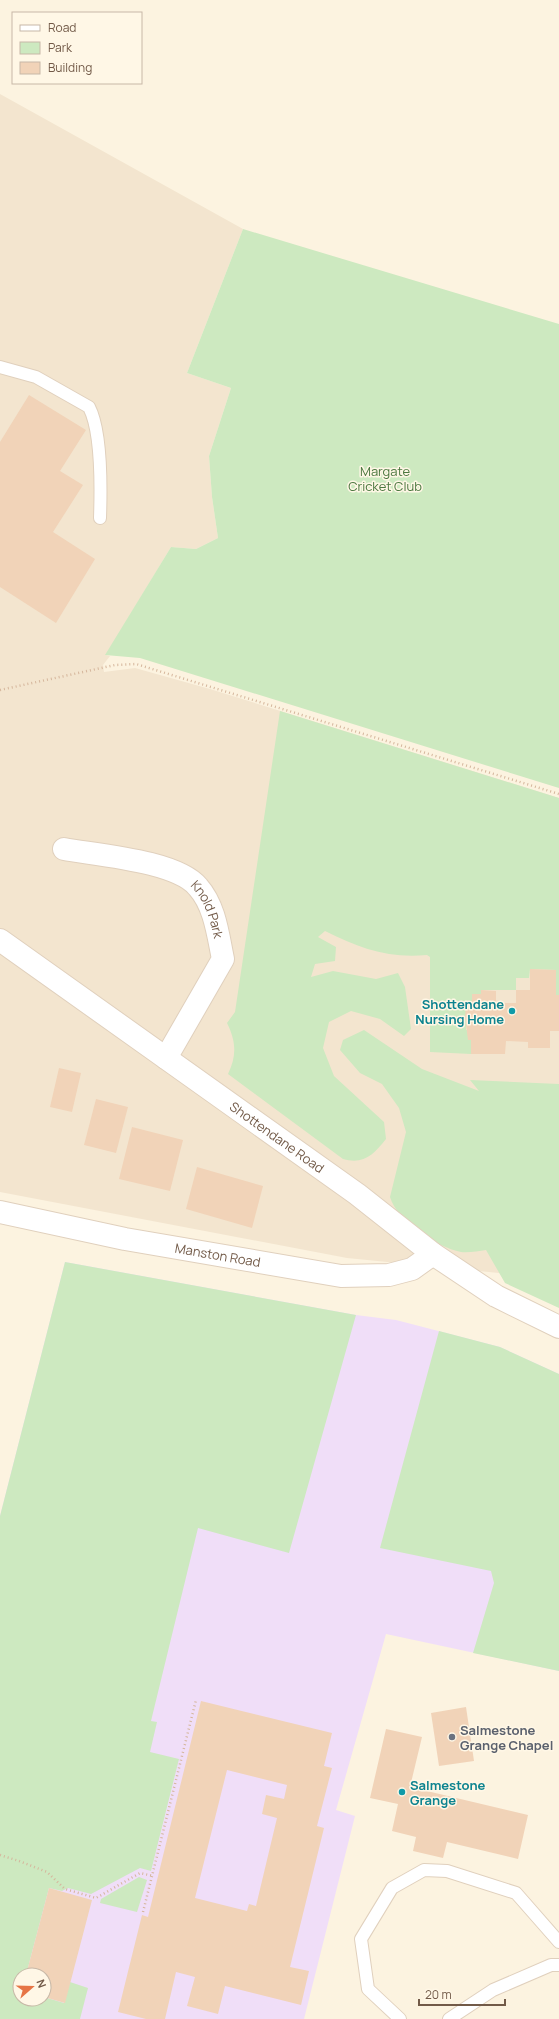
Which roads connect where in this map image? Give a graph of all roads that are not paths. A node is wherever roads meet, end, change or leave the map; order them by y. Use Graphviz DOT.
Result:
graph roads {
  1 [pos="0,367"];
  2 [pos="100,518"];
  3 [pos="64,849"];
  4 [pos="0,940"];
  5 [pos="166,1058"];
  6 [pos="0,1212"];
  7 [pos="433,1254"];
  8 [pos="559,1327"];
  9 [pos="559,1942"];
  10 [pos="559,1965"];
  11 [pos="400,2019"];
  12 [pos="450,2019"];
  1 -- 2 [label="lane"];
  3 -- 5 [label="street, Knold Park"];
  4 -- 5 [label="street, Shottendane Road"];
  5 -- 7 [label="street, Shottendane Road"];
  6 -- 7 [label="street, Manston Road"];
  7 -- 8 [label="street, Shottendane Road"];
  9 -- 11 [label="lane"];
  10 -- 12 [label="lane"];
}
